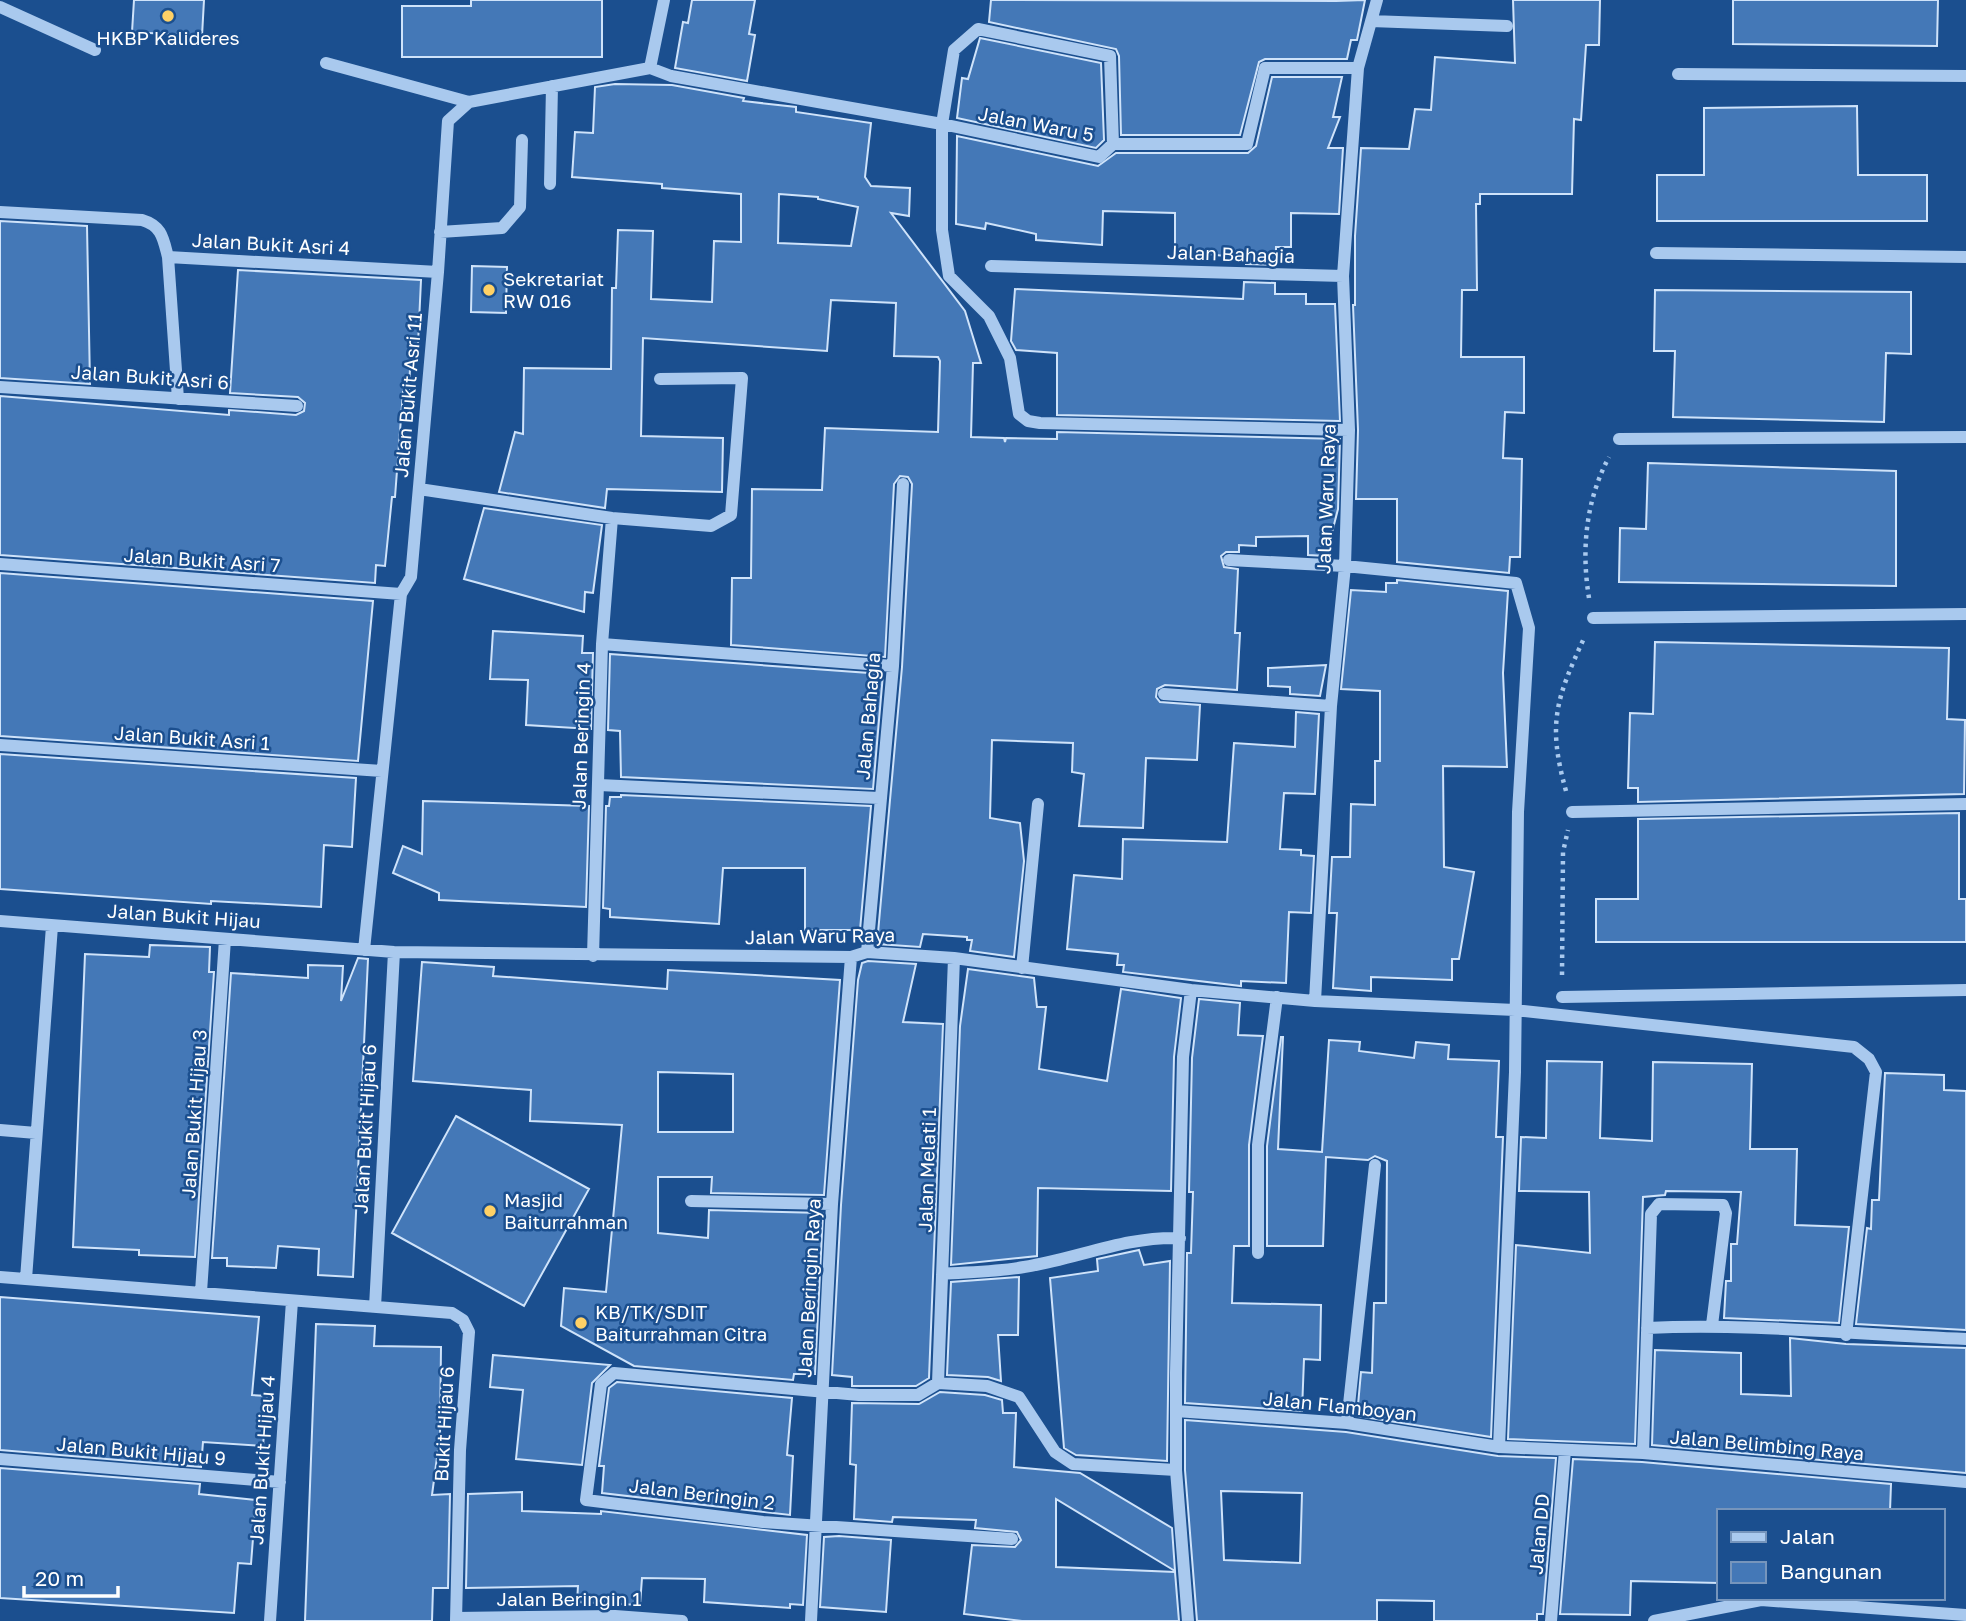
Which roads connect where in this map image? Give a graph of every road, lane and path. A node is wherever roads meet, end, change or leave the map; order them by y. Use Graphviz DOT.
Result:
graph roads {
  1 [pos="664,0"];
  2 [pos="1377,0"];
  3 [pos="0,7"];
  4 [pos="1371,21"];
  5 [pos="1507,26"];
  6 [pos="95,50"];
  7 [pos="327,64"];
  8 [pos="650,68"];
  9 [pos="1357,68"];
  10 [pos="1678,74"];
  11 [pos="1966,76"];
  12 [pos="552,86"];
  13 [pos="468,102"];
  14 [pos="942,124"];
  15 [pos="522,140"];
  16 [pos="1113,144"];
  17 [pos="550,184"];
  18 [pos="0,212"];
  19 [pos="440,232"];
  20 [pos="1656,253"];
  21 [pos="168,257"];
  22 [pos="1966,257"];
  23 [pos="991,266"];
  24 [pos="438,272"];
  25 [pos="1343,276"];
  26 [pos="660,379"];
  27 [pos="0,387"];
  28 [pos="178,399"];
  29 [pos="297,406"];
  30 [pos="1349,430"];
  31 [pos="1966,437"];
  32 [pos="1619,439"];
  33 [pos="903,484"];
  34 [pos="419,489"];
  35 [pos="612,518"];
  36 [pos="1230,560"];
  37 [pos="0,564"];
  38 [pos="1345,566"];
  39 [pos="401,594"];
  40 [pos="1966,614"];
  41 [pos="1593,618"];
  42 [pos="602,644"];
  43 [pos="893,666"];
  44 [pos="1164,694"];
  45 [pos="1331,706"];
  46 [pos="0,745"];
  47 [pos="382,771"];
  48 [pos="599,785"];
  49 [pos="879,798"];
  50 [pos="1038,804"];
  51 [pos="1966,804"];
  52 [pos="1572,812"];
  53 [pos="0,921"];
  54 [pos="52,926"];
  55 [pos="225,939"];
  56 [pos="365,950"];
  57 [pos="394,952"];
  58 [pos="867,952"];
  59 [pos="593,956"];
  60 [pos="851,957"];
  61 [pos="954,958"];
  62 [pos="1022,968"];
  63 [pos="1191,990"];
  64 [pos="1966,990"];
  65 [pos="1277,997"];
  66 [pos="1562,997"];
  67 [pos="1315,1001"];
  68 [pos="1515,1010"];
  69 [pos="0,1130"];
  70 [pos="36,1133"];
  71 [pos="1375,1165"];
  72 [pos="691,1201"];
  73 [pos="832,1204"];
  74 [pos="1180,1238"];
  75 [pos="1258,1253"];
  76 [pos="942,1273"];
  77 [pos="0,1277"];
  78 [pos="26,1279"];
  79 [pos="201,1292"];
  80 [pos="292,1301"];
  81 [pos="375,1307"];
  82 [pos="1713,1325"];
  83 [pos="1647,1328"];
  84 [pos="1846,1335"];
  85 [pos="1966,1339"];
  86 [pos="938,1383"];
  87 [pos="822,1392"];
  88 [pos="1176,1411"];
  89 [pos="1347,1423"];
  90 [pos="1499,1447"];
  91 [pos="1565,1450"];
  92 [pos="1643,1454"];
  93 [pos="0,1459"];
  94 [pos="1176,1470"];
  95 [pos="280,1482"];
  96 [pos="1966,1482"];
  97 [pos="814,1525"];
  98 [pos="1012,1539"];
  99 [pos="1966,1615"];
  100 [pos="456,1619"];
  101 [pos="270,1621"];
  102 [pos="682,1621"];
  103 [pos="811,1621"];
  104 [pos="1188,1621"];
  105 [pos="1551,1621"];
  106 [pos="1654,1621"];
  1 -- 8 [label="street"];
  2 -- 4 [label="street, Jalan Waru Raya"];
  3 -- 6 [label="street"];
  4 -- 5 [label="street"];
  4 -- 9 [label="street, Jalan Waru Raya"];
  7 -- 13 [label="street"];
  8 -- 12 [label="street"];
  8 -- 14 [label="street, Jalan Waru 5"];
  9 -- 16 [label="street, Jalan Waru 5"];
  9 -- 25 [label="street, Jalan Waru Raya"];
  10 -- 11 [label="street"];
  12 -- 13 [label="street"];
  12 -- 17 [label="street"];
  13 -- 19 [label="street, Jalan Bukit Asri 11"];
  14 -- 16 [label="street, Jalan Waru 5"];
  14 -- 16 [label="street"];
  14 -- 30 [label="street"];
  15 -- 19 [label="street"];
  18 -- 21 [label="street, Jalan Bukit Asri 4"];
  19 -- 24 [label="street, Jalan Bukit Asri 11"];
  20 -- 22 [label="street"];
  21 -- 24 [label="street, Jalan Bukit Asri 4"];
  21 -- 28 [label="street"];
  23 -- 25 [label="street, Jalan Bahagia"];
  24 -- 34 [label="street, Jalan Bukit Asri 11"];
  25 -- 30 [label="street, Jalan Waru Raya"];
  26 -- 35 [label="street"];
  27 -- 28 [label="street, Jalan Bukit Asri 6"];
  28 -- 29 [label="street, Jalan Bukit Asri 6"];
  30 -- 38 [label="street, Jalan Waru Raya"];
  31 -- 32 [label="street"];
  32 -- 41 [label="path"];
  33 -- 43 [label="street, Jalan Bahagia"];
  34 -- 35 [label="street"];
  34 -- 39 [label="street, Jalan Bukit Asri 11"];
  35 -- 42 [label="street, Jalan Beringin 4"];
  36 -- 38 [label="street"];
  37 -- 39 [label="street, Jalan Bukit Asri 7"];
  38 -- 45 [label="street, Jalan Waru Raya"];
  38 -- 68 [label="street"];
  39 -- 47 [label="street, Jalan Bukit Asri 11"];
  40 -- 41 [label="street"];
  41 -- 52 [label="path"];
  42 -- 43 [label="street"];
  42 -- 48 [label="street, Jalan Beringin 4"];
  43 -- 49 [label="street, Jalan Bahagia"];
  44 -- 45 [label="street"];
  45 -- 67 [label="street, Jalan Waru Raya"];
  46 -- 47 [label="street, Jalan Bukit Asri 1"];
  47 -- 56 [label="street, Jalan Bukit Asri 11"];
  48 -- 49 [label="street"];
  48 -- 59 [label="street, Jalan Beringin 4"];
  49 -- 58 [label="street, Jalan Bahagia"];
  50 -- 62 [label="street"];
  51 -- 52 [label="street"];
  52 -- 66 [label="path"];
  53 -- 54 [label="street, Jalan Bukit Hijau"];
  54 -- 55 [label="street, Jalan Bukit Hijau"];
  54 -- 70 [label="street"];
  55 -- 56 [label="street, Jalan Bukit Hijau"];
  55 -- 79 [label="street, Jalan Bukit Hijau 3"];
  56 -- 57 [label="street, Jalan Waru Raya"];
  57 -- 59 [label="street, Jalan Waru Raya"];
  57 -- 81 [label="street, Jalan Bukit Hijau 6"];
  58 -- 60 [label="street, Jalan Waru Raya"];
  58 -- 61 [label="street, Jalan Waru Raya"];
  59 -- 60 [label="street, Jalan Waru Raya"];
  60 -- 73 [label="street, Jalan Beringin Raya"];
  61 -- 62 [label="street, Jalan Waru Raya"];
  61 -- 76 [label="street, Jalan Melati 1"];
  62 -- 63 [label="street, Jalan Waru Raya"];
  63 -- 65 [label="street, Jalan Waru Raya"];
  63 -- 74 [label="street"];
  64 -- 66 [label="street"];
  65 -- 67 [label="street, Jalan Waru Raya"];
  65 -- 75 [label="street"];
  67 -- 68 [label="street, Jalan Waru Raya"];
  68 -- 84 [label="street, Jalan Waru Raya"];
  68 -- 90 [label="street"];
  69 -- 70 [label="street"];
  70 -- 78 [label="street"];
  71 -- 89 [label="street"];
  72 -- 73 [label="street"];
  73 -- 87 [label="street, Jalan Beringin Raya"];
  74 -- 76 [label="street"];
  74 -- 88 [label="street"];
  76 -- 86 [label="street, Jalan Melati 1"];
  77 -- 78 [label="street, Bukit Hijau 6"];
  78 -- 79 [label="street, Bukit Hijau 6"];
  79 -- 80 [label="street, Bukit Hijau 6"];
  80 -- 81 [label="street, Bukit Hijau 6"];
  80 -- 95 [label="street, Jalan Bukit Hijau 4"];
  81 -- 100 [label="street, Bukit Hijau 6"];
  82 -- 83 [label="street"];
  82 -- 83 [label="street"];
  82 -- 84 [label="street"];
  83 -- 92 [label="street"];
  84 -- 85 [label="street"];
  86 -- 87 [label="street"];
  86 -- 94 [label="street"];
  87 -- 97 [label="street, Jalan Beringin Raya"];
  87 -- 97 [label="street, Jalan Beringin 2"];
  88 -- 89 [label="street, Jalan Flamboyan"];
  88 -- 94 [label="street"];
  89 -- 90 [label="street, Jalan Flamboyan"];
  90 -- 91 [label="street, Jalan Flamboyan"];
  91 -- 92 [label="street, Jalan Belimbing Raya"];
  91 -- 105 [label="street, Jalan DD"];
  92 -- 96 [label="street, Jalan Belimbing Raya"];
  93 -- 95 [label="street, Jalan Bukit Hijau 9"];
  94 -- 104 [label="street"];
  95 -- 101 [label="street, Jalan Bukit Hijau 4"];
  97 -- 98 [label="street, Jalan Beringin 2"];
  97 -- 103 [label="street, Jalan Beringin Raya"];
  99 -- 106 [label="street"];
  100 -- 102 [label="street, Jalan Beringin 1"];
}
